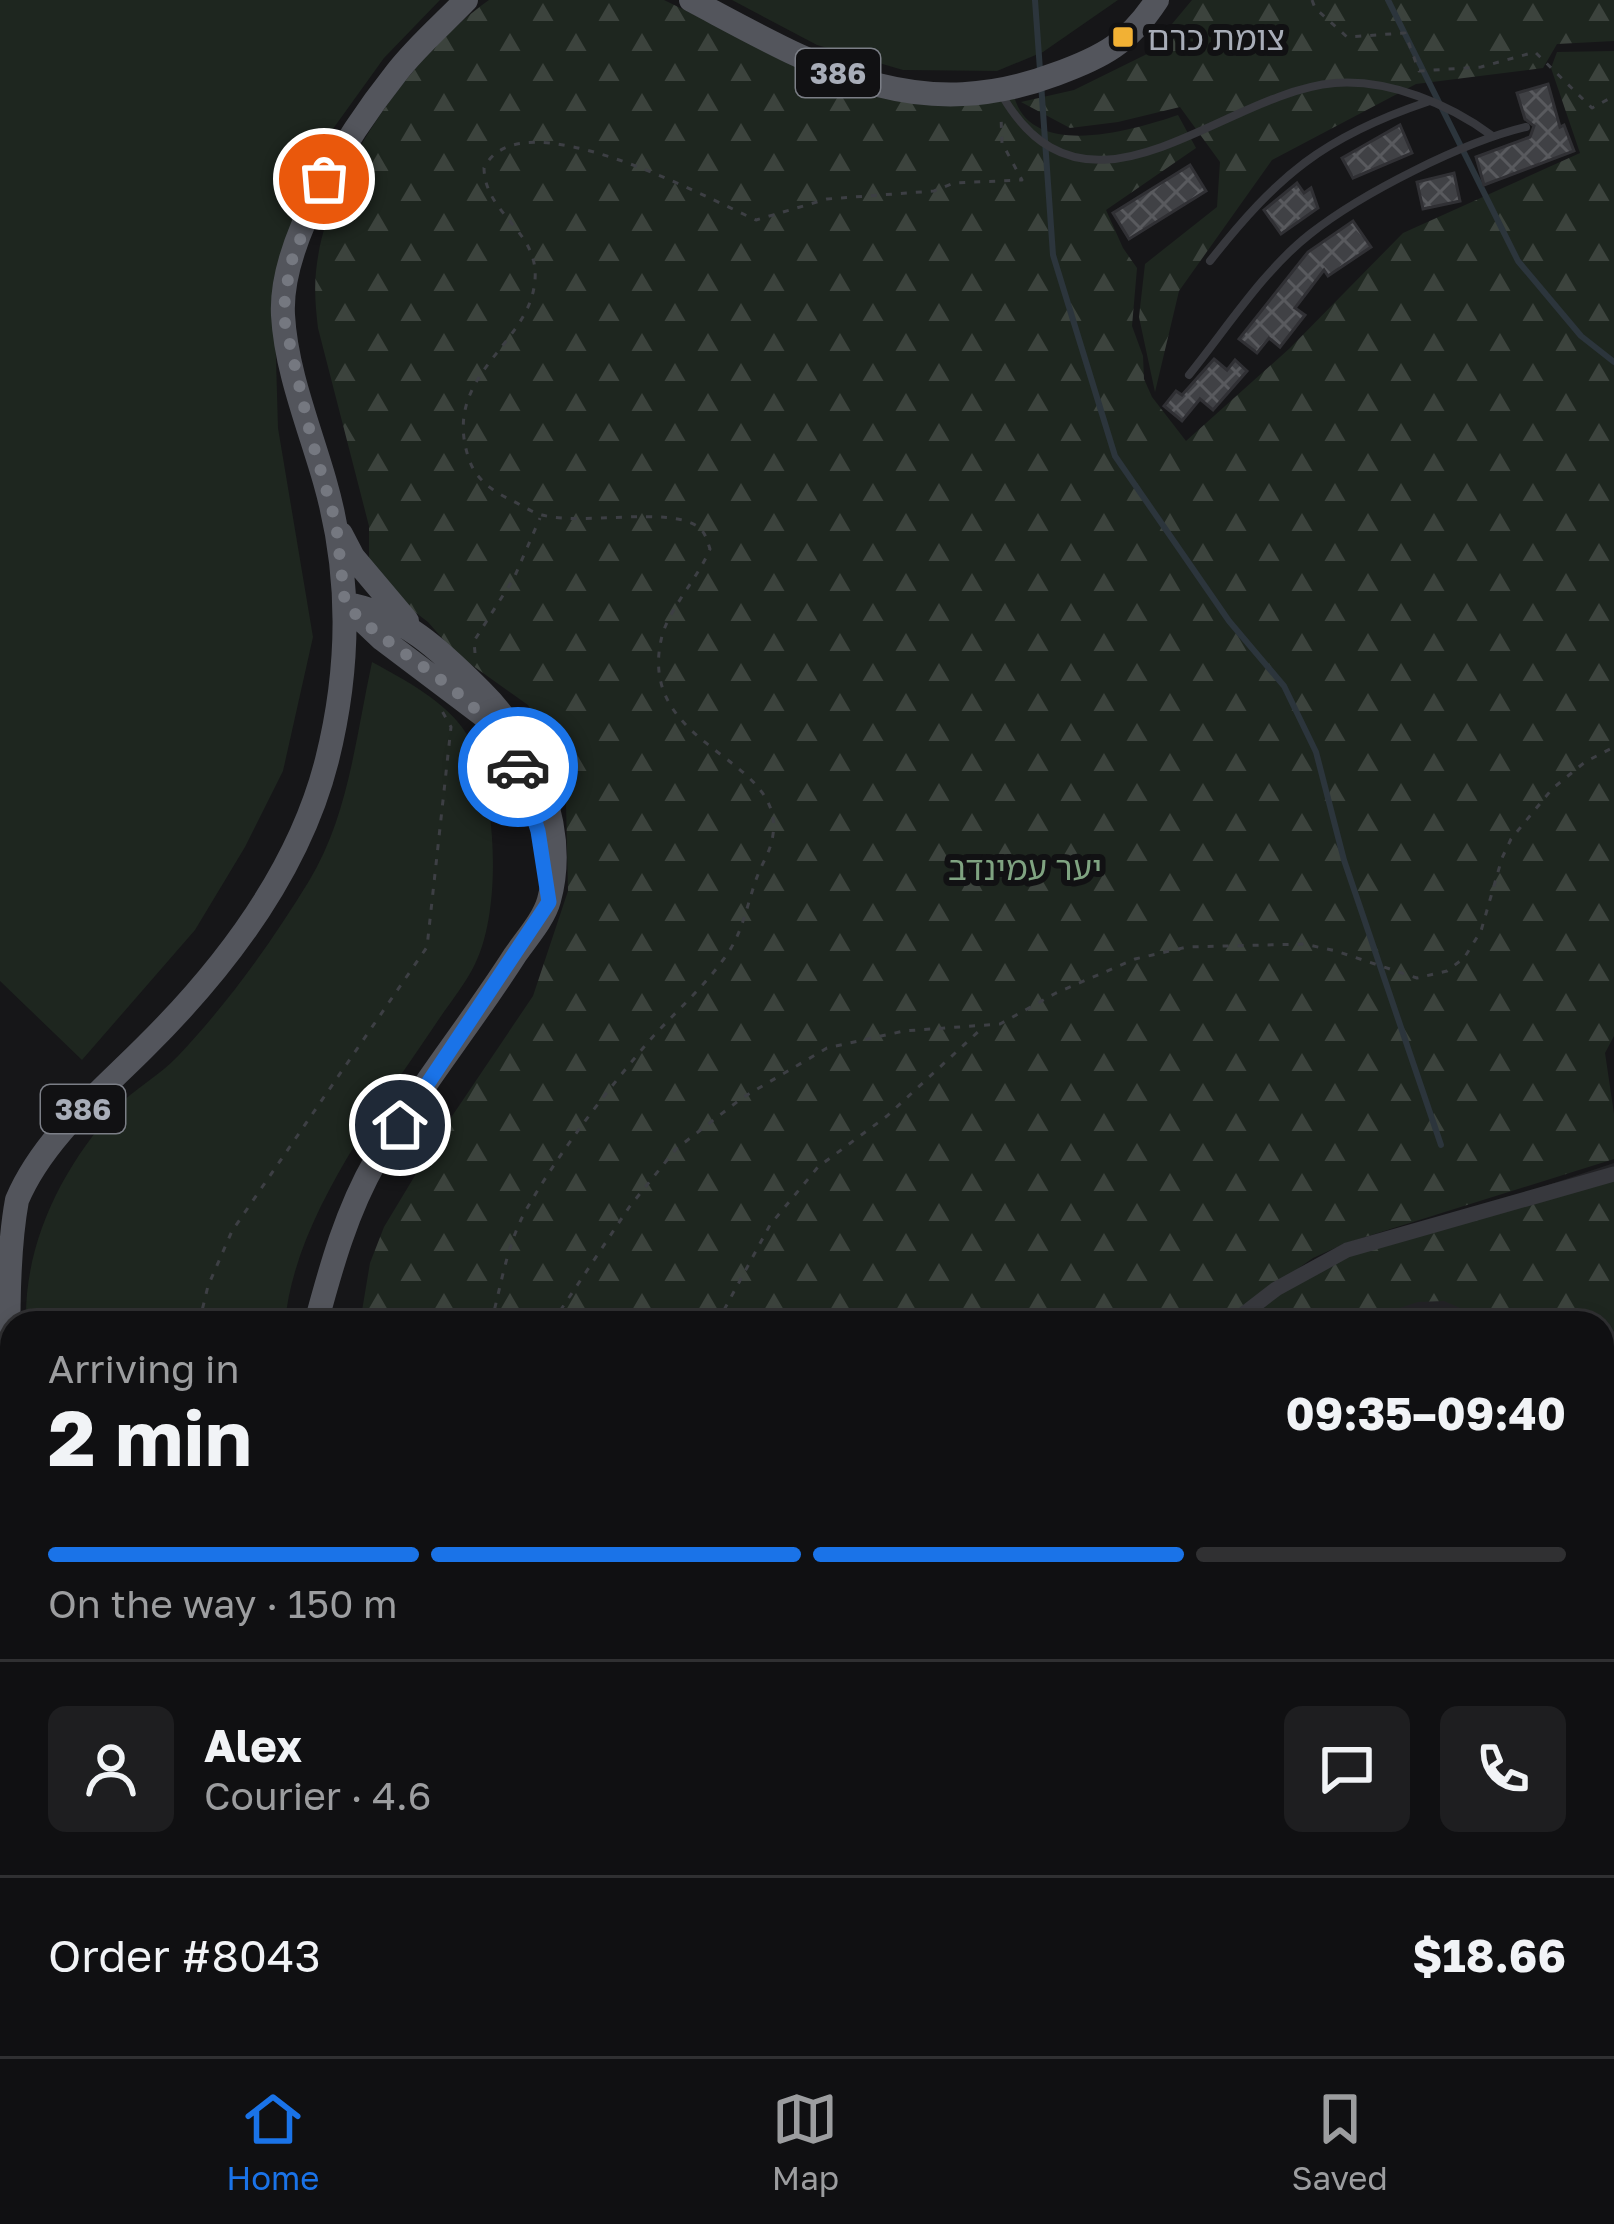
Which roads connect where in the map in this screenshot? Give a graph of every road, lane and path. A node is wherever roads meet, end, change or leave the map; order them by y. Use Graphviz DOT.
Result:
graph roads {
  1 [pos="466,0"];
  2 [pos="691,0"];
  3 [pos="1157,0"];
  4 [pos="1312,0"];
  5 [pos="999,89"];
  6 [pos="1614,96"];
  7 [pos="1432,100"];
  8 [pos="1526,127"];
  9 [pos="1491,135"];
  10 [pos="1210,261"];
  11 [pos="1189,375"];
  12 [pos="542,515"];
  13 [pos="336,523"];
  14 [pos="345,604"];
  15 [pos="420,637"];
  16 [pos="457,680"];
  17 [pos="1614,747"];
  18 [pos="981,1029"];
  19 [pos="1614,1174"];
  20 [pos="2,1311"];
  21 [pos="203,1311"];
  22 [pos="319,1311"];
  23 [pos="495,1311"];
  24 [pos="560,1311"];
  25 [pos="723,1311"];
  26 [pos="1248,1311"];
  1 -- 13 [label="main road, 386"];
  2 -- 5 [label="main road, 386"];
  3 -- 5 [label="main road, 386"];
  4 -- 6 [label="path"];
  5 -- 7 [label="lane"];
  5 -- 12 [label="path"];
  7 -- 9 [label="lane"];
  7 -- 10 [label="lane"];
  8 -- 9 [label="lane"];
  9 -- 11 [label="lane"];
  12 -- 16 [label="path"];
  12 -- 23 [label="path"];
  13 -- 14 [label="main road, 386"];
  13 -- 15 [label="main road"];
  14 -- 15 [label="main road"];
  14 -- 16 [label="main road"];
  14 -- 20 [label="main road, 386"];
  15 -- 16 [label="main road"];
  16 -- 21 [label="path"];
  16 -- 22 [label="main road"];
  17 -- 18 [label="path"];
  18 -- 24 [label="path"];
  18 -- 25 [label="path"];
  19 -- 26 [label="street"];
}
